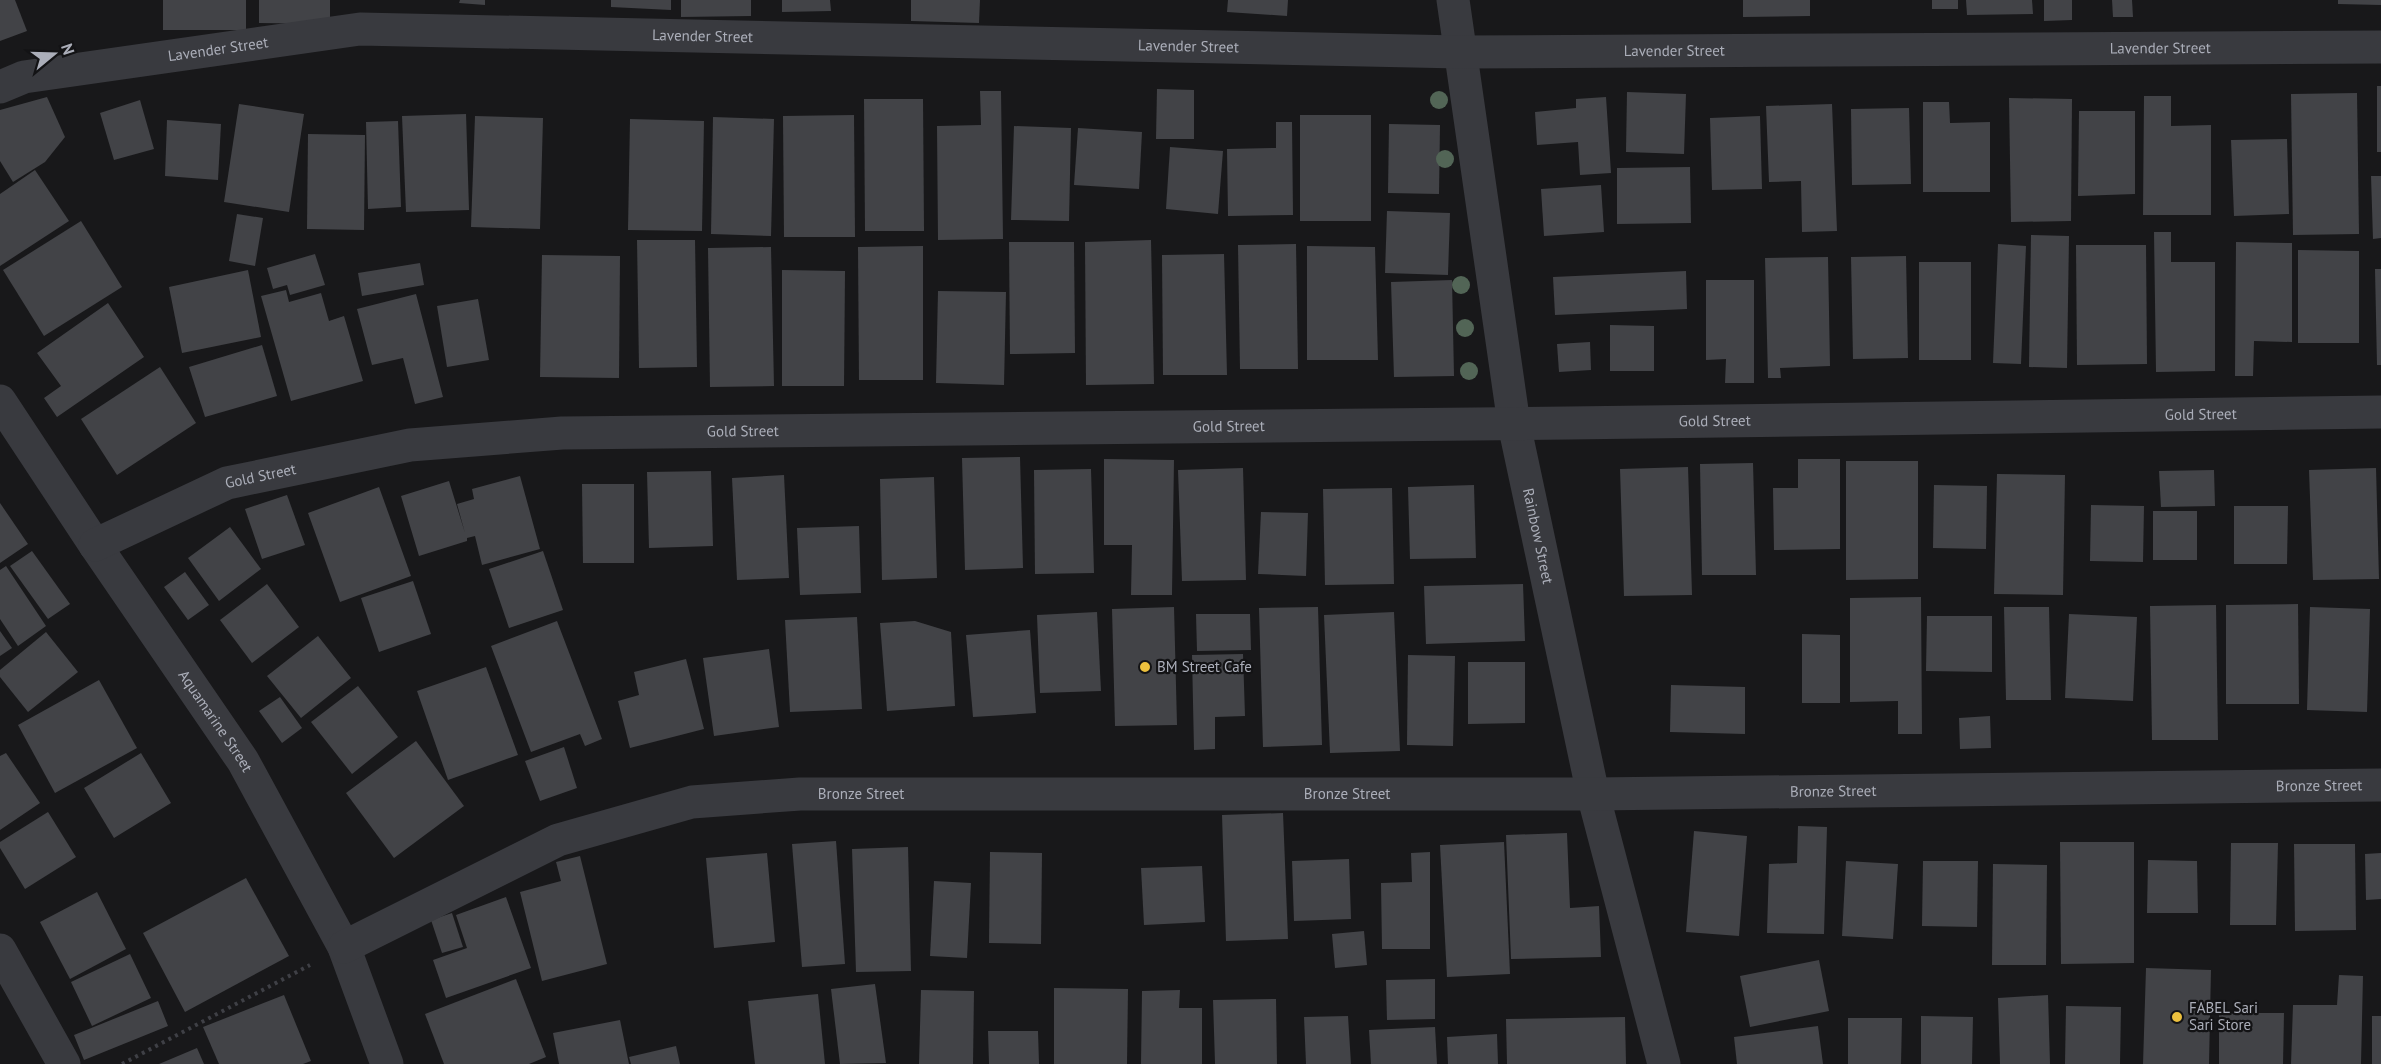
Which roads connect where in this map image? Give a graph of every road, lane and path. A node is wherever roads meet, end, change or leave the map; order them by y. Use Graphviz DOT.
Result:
graph roads {
  1 [pos="1453,0"];
  2 [pos="359,14"];
  3 [pos="2381,47"];
  4 [pos="1460,52"];
  5 [pos="0,87"];
  6 [pos="0,401"];
  7 [pos="2381,412"];
  8 [pos="1514,424"];
  9 [pos="95,545"];
  10 [pos="2381,785"];
  11 [pos="1593,794"];
  12 [pos="344,947"];
  13 [pos="0,950"];
  14 [pos="64,1064"];
  15 [pos="122,1064"];
  16 [pos="387,1064"];
  17 [pos="1664,1064"];
  1 -- 4 [label="street, Rainbow Street"];
  2 -- 4 [label="street, Lavender Street"];
  2 -- 5 [label="street, Lavender Street"];
  3 -- 4 [label="street, Lavender Street"];
  4 -- 8 [label="street, Rainbow Street"];
  6 -- 9 [label="street, Aquamarine Street"];
  7 -- 8 [label="street, Gold Street"];
  8 -- 9 [label="street, Gold Street"];
  8 -- 11 [label="street, Rainbow Street"];
  9 -- 12 [label="street, Aquamarine Street"];
  10 -- 11 [label="street, Bronze Street"];
  11 -- 12 [label="street, Bronze Street"];
  11 -- 17 [label="street, Rainbow Street"];
  12 -- 15 [label="path"];
  12 -- 16 [label="street, Aquamarine Street"];
  13 -- 14 [label="street"];
}
